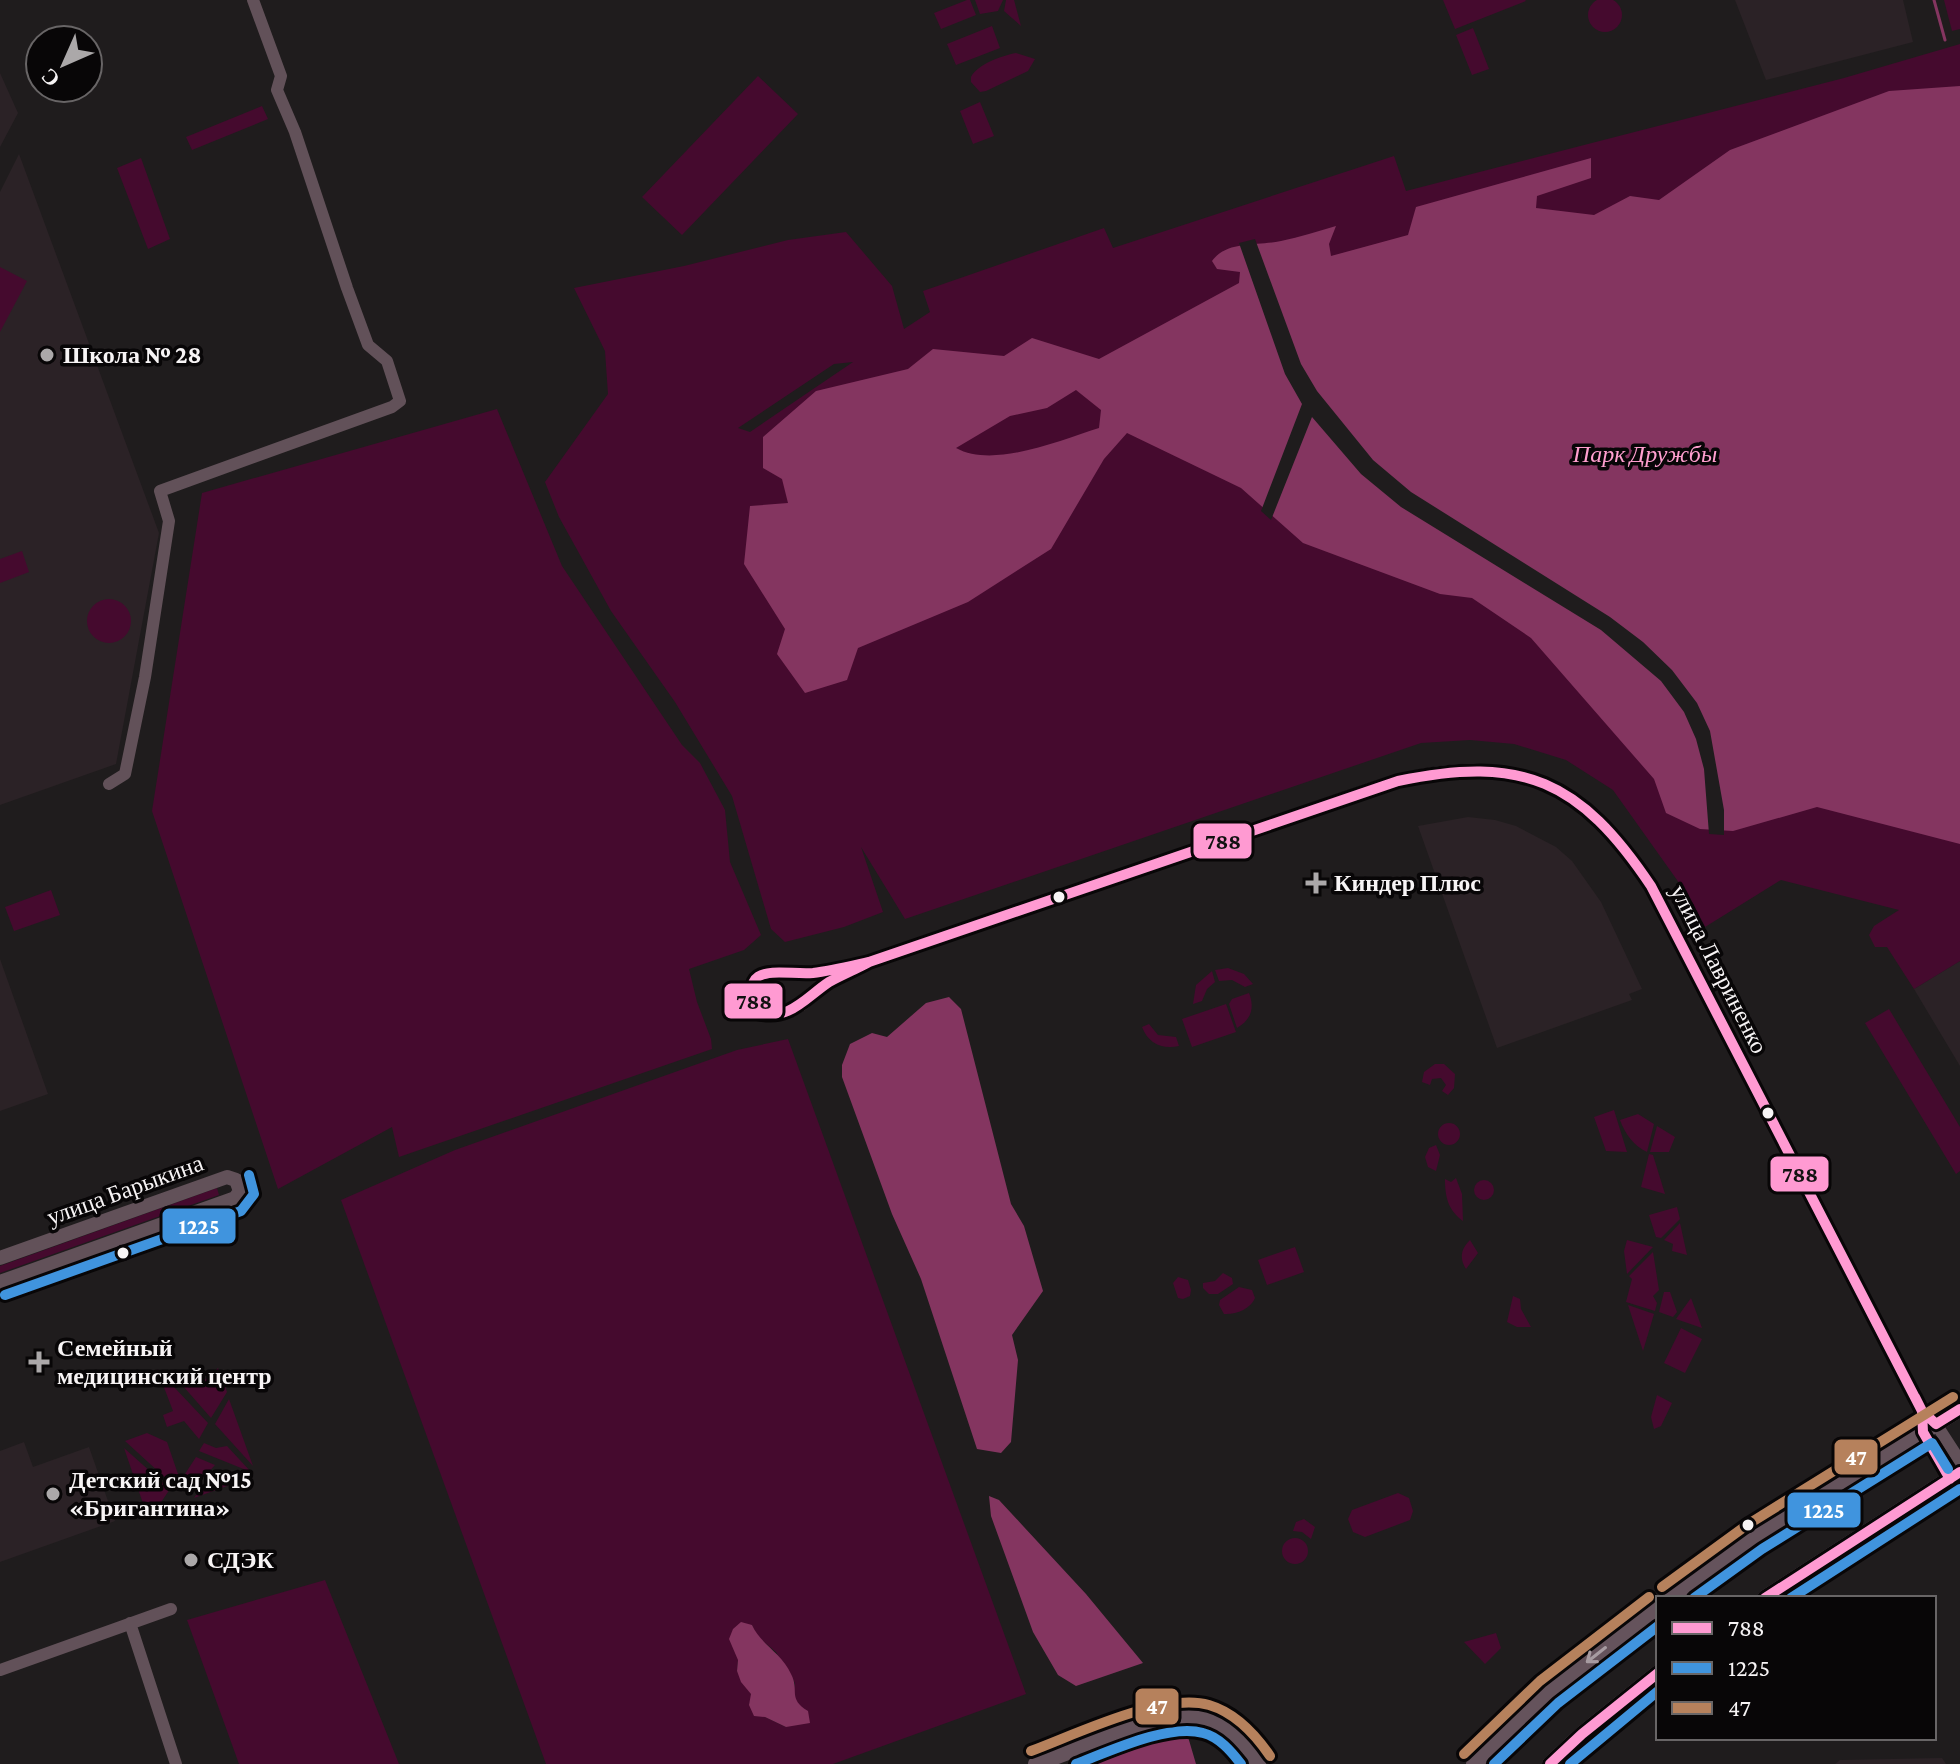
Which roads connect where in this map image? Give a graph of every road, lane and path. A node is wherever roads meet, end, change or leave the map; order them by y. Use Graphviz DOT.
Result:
graph roads {
  1 [pos="253,0"];
  2 [pos="109,784"];
  3 [pos="869,962"];
  4 [pos="0,1258"];
  5 [pos="0,1282"];
  6 [pos="1960,1409"];
  7 [pos="1930,1428"];
  8 [pos="1960,1461"];
  9 [pos="1955,1476"];
  10 [pos="1673,1596"];
  11 [pos="1768,1596"];
  12 [pos="171,1609"];
  13 [pos="1656,1610"];
  14 [pos="130,1623"];
  15 [pos="0,1670"];
  16 [pos="1656,1675"];
  17 [pos="176,1764"];
  18 [pos="1036,1764"];
  19 [pos="1258,1764"];
  20 [pos="1474,1764"];
  21 [pos="1550,1764"];
  1 -- 2 [label="street"];
  3 -- 3 [label="street"];
  3 -- 7 [label="street, улица Лавриненко"];
  4 -- 5 [label="street, улица Барыкина"];
  6 -- 7 [label="main road"];
  7 -- 8 [label="street"];
  7 -- 9 [label="street"];
  7 -- 10 [label="main road"];
  9 -- 11 [label="main road"];
  12 -- 14 [label="street"];
  13 -- 20 [label="main road, one-way"];
  14 -- 15 [label="street"];
  14 -- 17 [label="street"];
  16 -- 21 [label="main road"];
  18 -- 19 [label="main road"];
}
